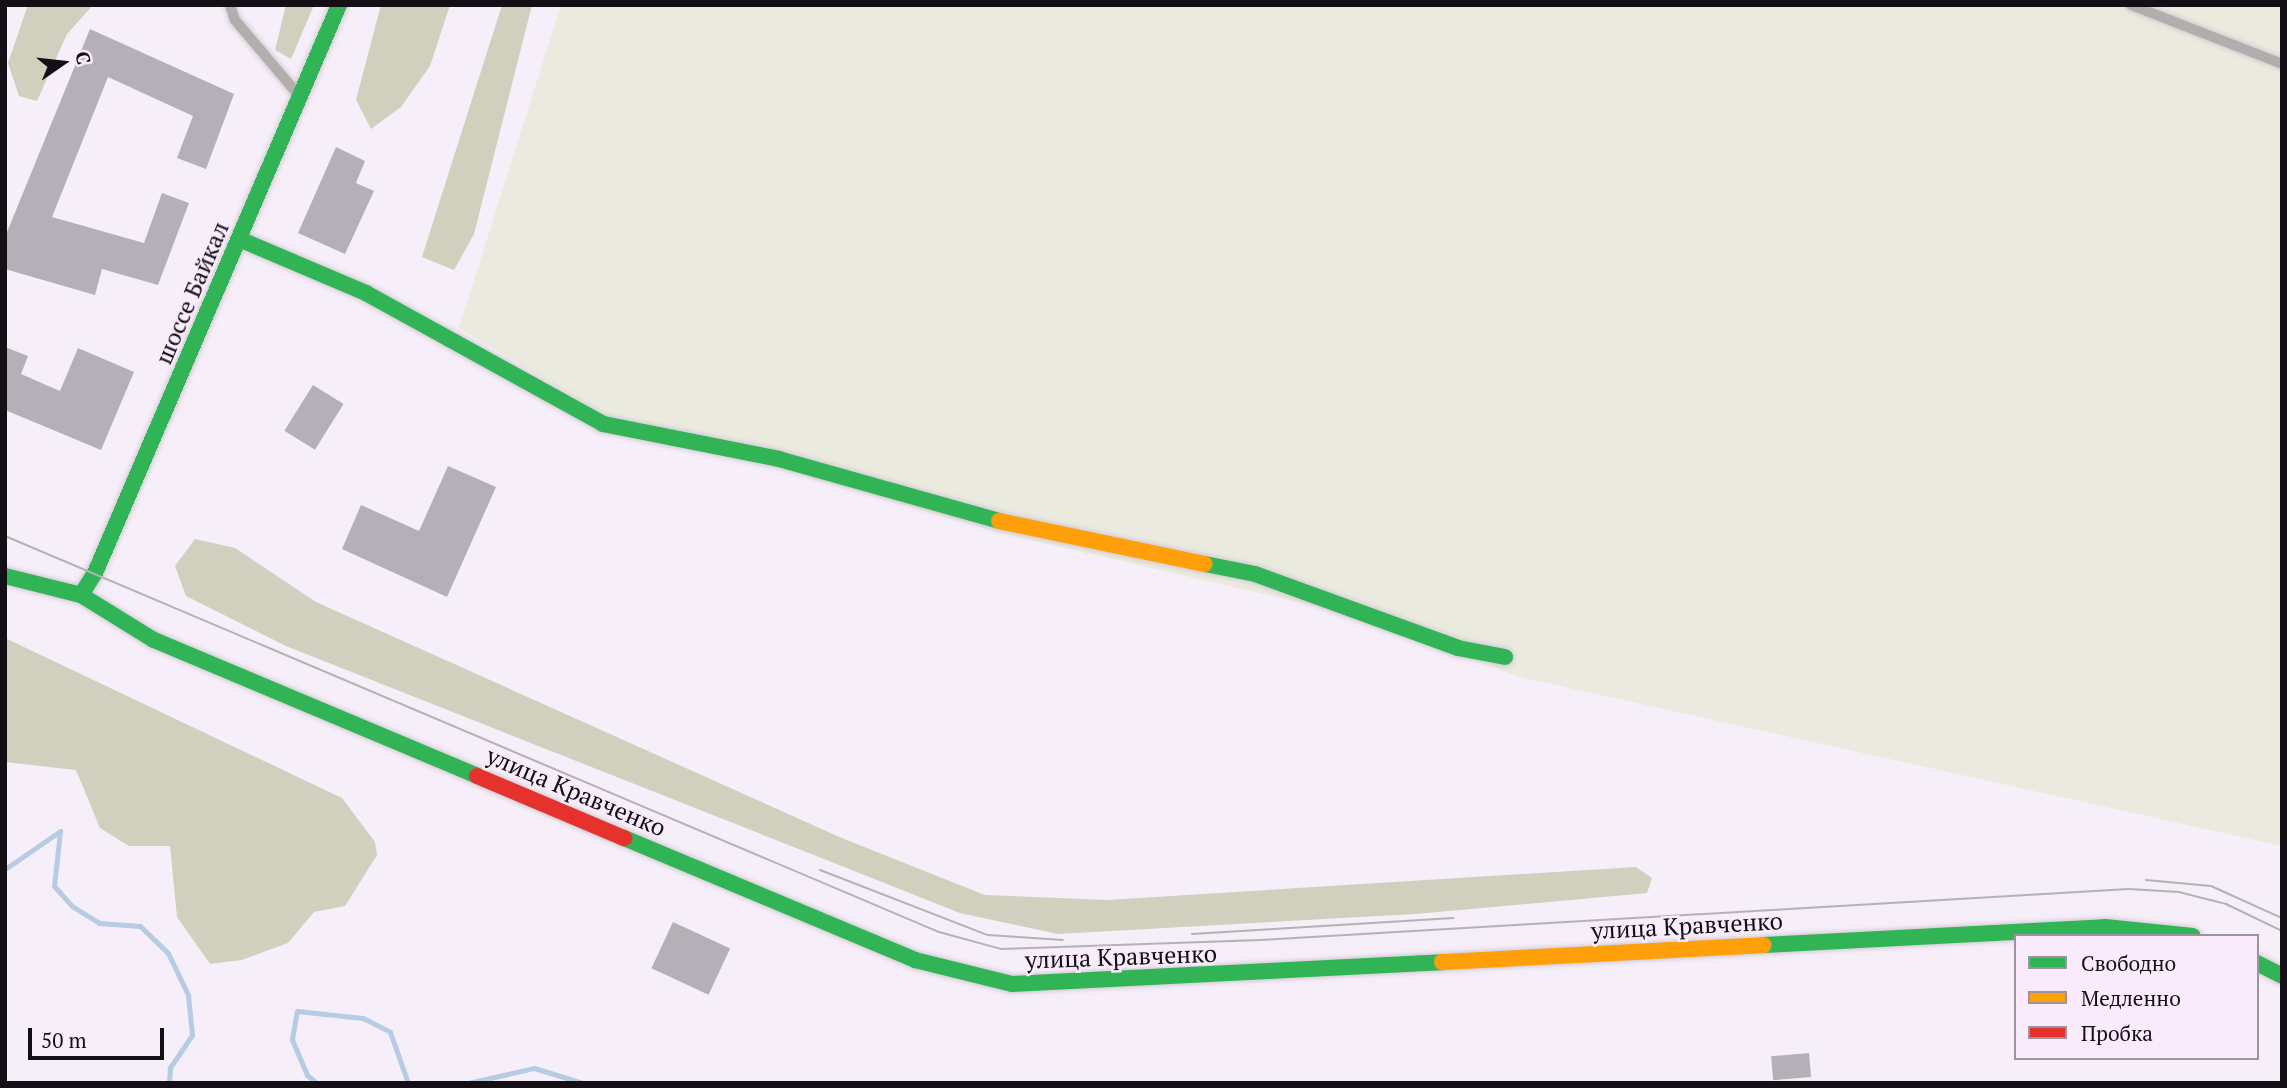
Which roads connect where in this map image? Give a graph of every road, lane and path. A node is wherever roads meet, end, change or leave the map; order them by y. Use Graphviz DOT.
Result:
graph roads {
  1 [pos="230,5"];
  2 [pos="338,5"];
  3 [pos="2131,5"];
  4 [pos="2282,64"];
  5 [pos="300,96"];
  6 [pos="239,239"];
  7 [pos="5,576"];
  8 [pos="81,595"];
  9 [pos="1505,657"];
  10 [pos="2173,934"];
  11 [pos="2259,964"];
  12 [pos="2282,976"];
  1 -- 5 [label="lane"];
  2 -- 5 [label="main road, шоссе Байкал"];
  3 -- 4 [label="lane"];
  5 -- 6 [label="main road, шоссе Байкал"];
  6 -- 8 [label="main road, шоссе Байкал"];
  6 -- 9 [label="main road"];
  7 -- 8 [label="main road, улица Кравченко"];
  8 -- 10 [label="main road, улица Кравченко"];
  11 -- 12 [label="main road"];
}
